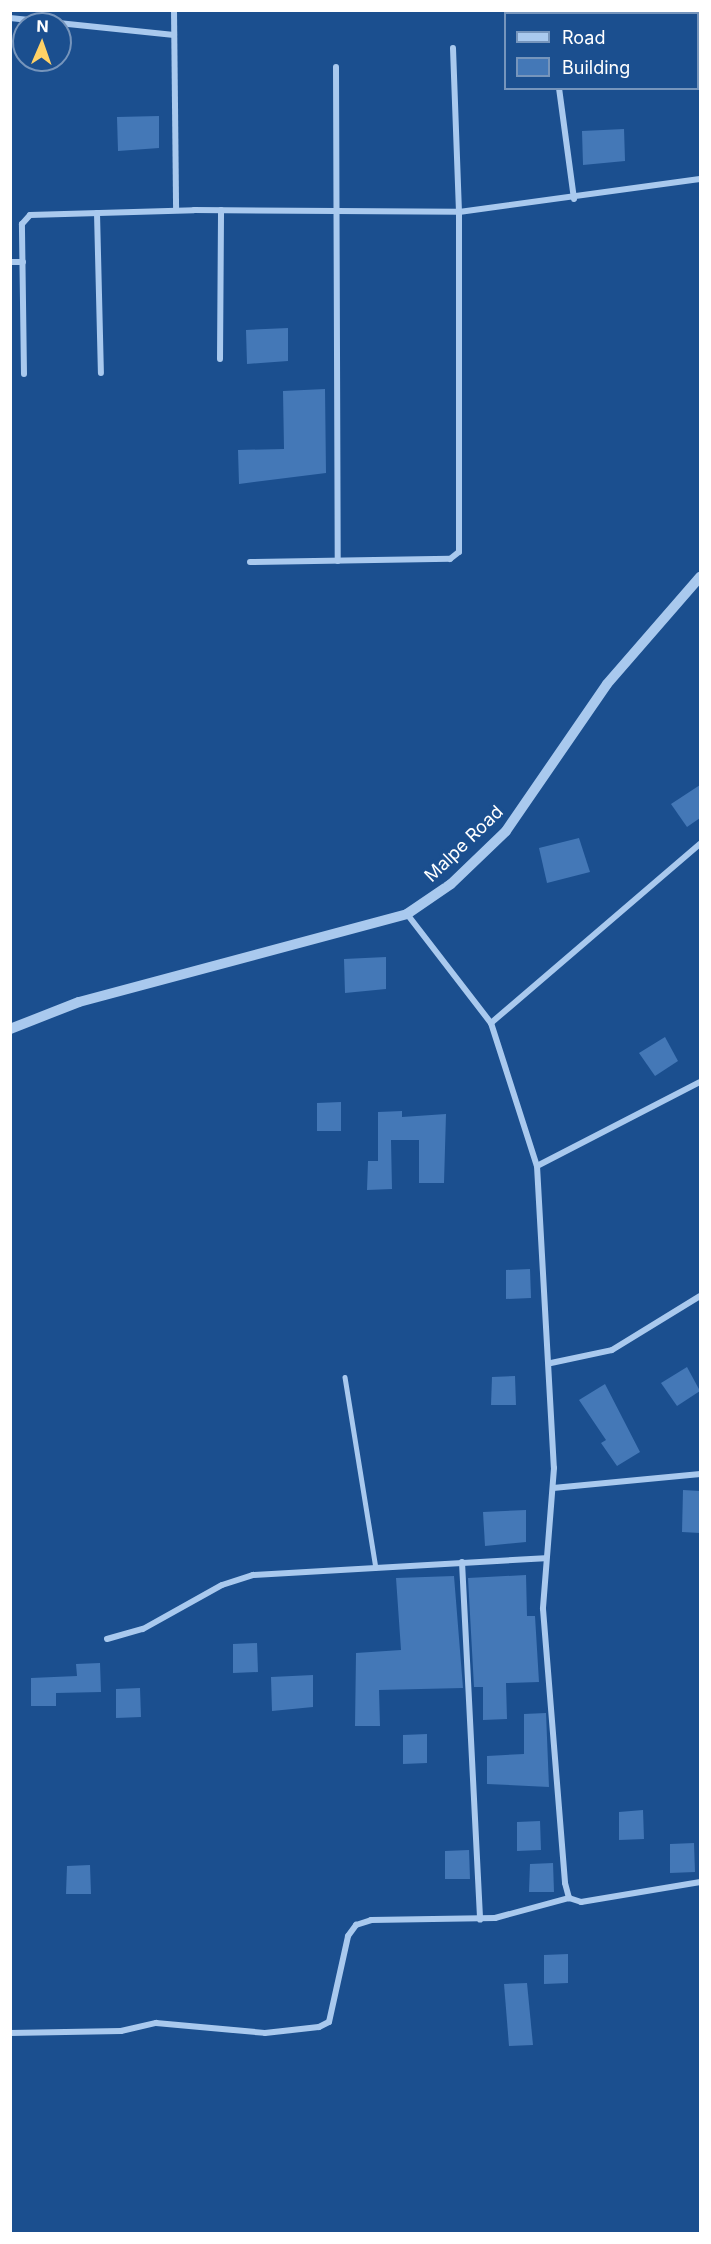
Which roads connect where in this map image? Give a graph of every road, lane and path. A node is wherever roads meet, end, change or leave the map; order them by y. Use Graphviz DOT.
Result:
graph roads {
  1 [pos="174,10"];
  2 [pos="10,18"];
  3 [pos="174,35"];
  4 [pos="453,48"];
  5 [pos="336,67"];
  6 [pos="559,90"];
  7 [pos="700,179"];
  8 [pos="574,200"];
  9 [pos="176,210"];
  10 [pos="221,210"];
  11 [pos="459,212"];
  12 [pos="97,213"];
  13 [pos="338,213"];
  14 [pos="10,262"];
  15 [pos="23,262"];
  16 [pos="220,358"];
  17 [pos="101,373"];
  18 [pos="24,374"];
  19 [pos="338,561"];
  20 [pos="250,562"];
  21 [pos="700,577"];
  22 [pos="700,844"];
  23 [pos="407,914"];
  24 [pos="491,1023"];
  25 [pos="10,1029"];
  26 [pos="700,1082"];
  27 [pos="537,1166"];
  28 [pos="700,1296"];
  29 [pos="551,1363"];
  30 [pos="345,1377"];
  31 [pos="700,1473"];
  32 [pos="553,1488"];
  33 [pos="545,1558"];
  34 [pos="462,1562"];
  35 [pos="376,1568"];
  36 [pos="107,1639"];
  37 [pos="700,1882"];
  38 [pos="569,1898"];
  39 [pos="480,1920"];
  40 [pos="10,2033"];
  1 -- 3 [label="street"];
  2 -- 3 [label="street"];
  3 -- 9 [label="street"];
  4 -- 11 [label="street"];
  5 -- 13 [label="street"];
  6 -- 8 [label="street"];
  7 -- 8 [label="street"];
  8 -- 11 [label="street"];
  9 -- 10 [label="street"];
  9 -- 12 [label="street"];
  10 -- 13 [label="street"];
  10 -- 16 [label="street"];
  11 -- 13 [label="street"];
  11 -- 19 [label="street"];
  12 -- 15 [label="street"];
  12 -- 17 [label="street"];
  13 -- 19 [label="street"];
  14 -- 15 [label="street"];
  15 -- 18 [label="street"];
  19 -- 20 [label="street"];
  21 -- 23 [label="street, Malpe Road"];
  22 -- 24 [label="street"];
  23 -- 24 [label="street"];
  23 -- 25 [label="street, Malpe Road"];
  24 -- 27 [label="street"];
  26 -- 27 [label="street"];
  27 -- 29 [label="street"];
  28 -- 29 [label="street"];
  29 -- 32 [label="street"];
  30 -- 35 [label="lane"];
  31 -- 32 [label="street"];
  32 -- 33 [label="street"];
  33 -- 34 [label="street"];
  33 -- 38 [label="street"];
  34 -- 35 [label="street"];
  34 -- 39 [label="street"];
  35 -- 36 [label="street"];
  37 -- 38 [label="street"];
  38 -- 39 [label="street"];
  39 -- 40 [label="street"];
}
